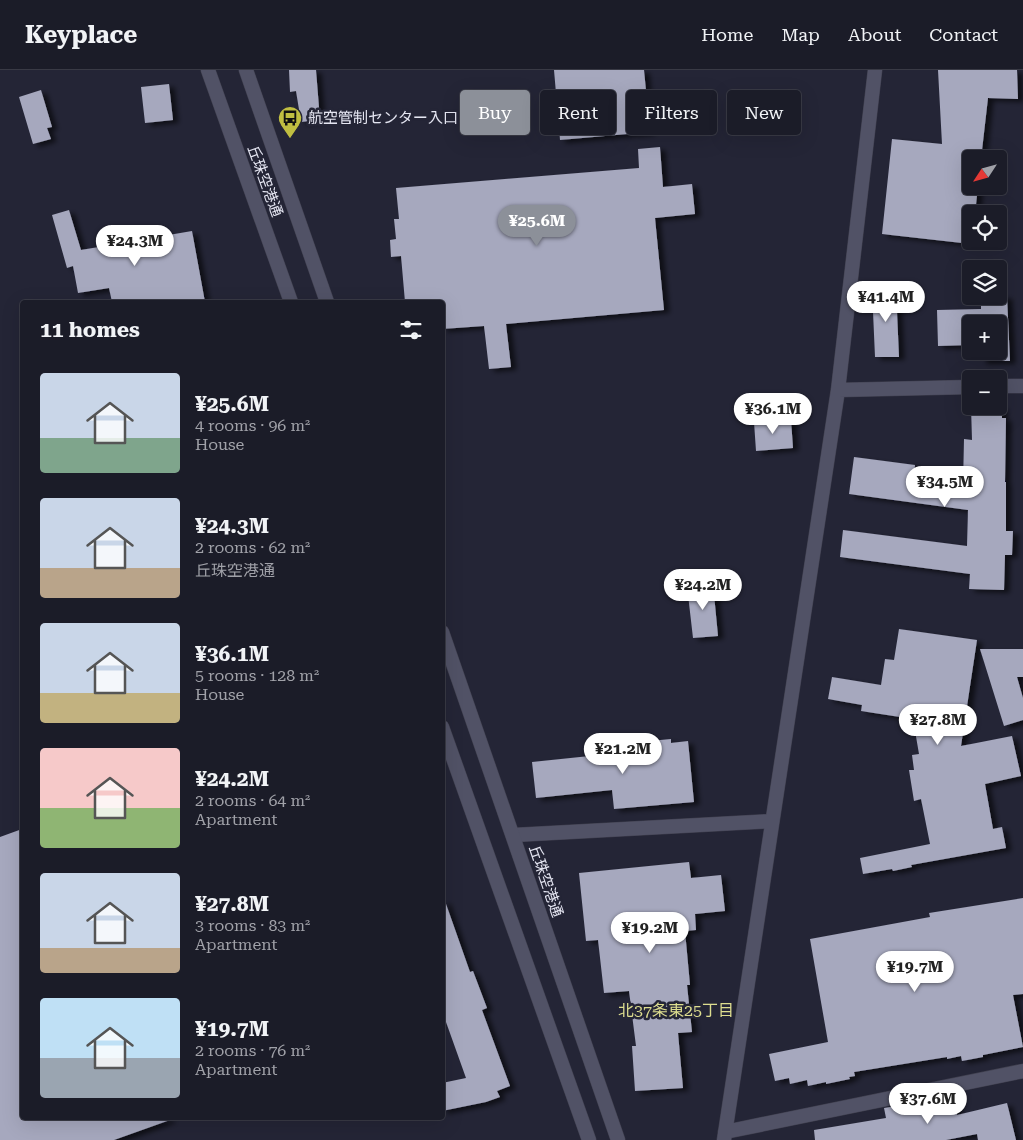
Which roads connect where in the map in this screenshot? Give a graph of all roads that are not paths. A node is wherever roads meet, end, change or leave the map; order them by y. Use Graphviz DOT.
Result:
graph roads {
  1 [pos="208,70"];
  2 [pos="246,70"];
  3 [pos="875,70"];
  4 [pos="290,300"];
  5 [pos="326,300"];
  6 [pos="1007,386"];
  7 [pos="1023,386"];
  8 [pos="962,387"];
  9 [pos="838,390"];
  10 [pos="445,640"];
  11 [pos="445,735"];
  12 [pos="772,821"];
  13 [pos="514,835"];
  14 [pos="1023,1071"];
  15 [pos="724,1136"];
  16 [pos="589,1140"];
  17 [pos="618,1140"];
  1 -- 4 [label="street, 丘珠空港通"];
  2 -- 5 [label="street, 丘珠空港通"];
  3 -- 9 [label="street"];
  6 -- 7 [label="street"];
  8 -- 9 [label="street"];
  9 -- 12 [label="street"];
  10 -- 13 [label="street, 丘珠空港通"];
  11 -- 16 [label="street"];
  12 -- 13 [label="street"];
  12 -- 15 [label="street"];
  13 -- 17 [label="street, 丘珠空港通"];
  14 -- 15 [label="street"];
}
